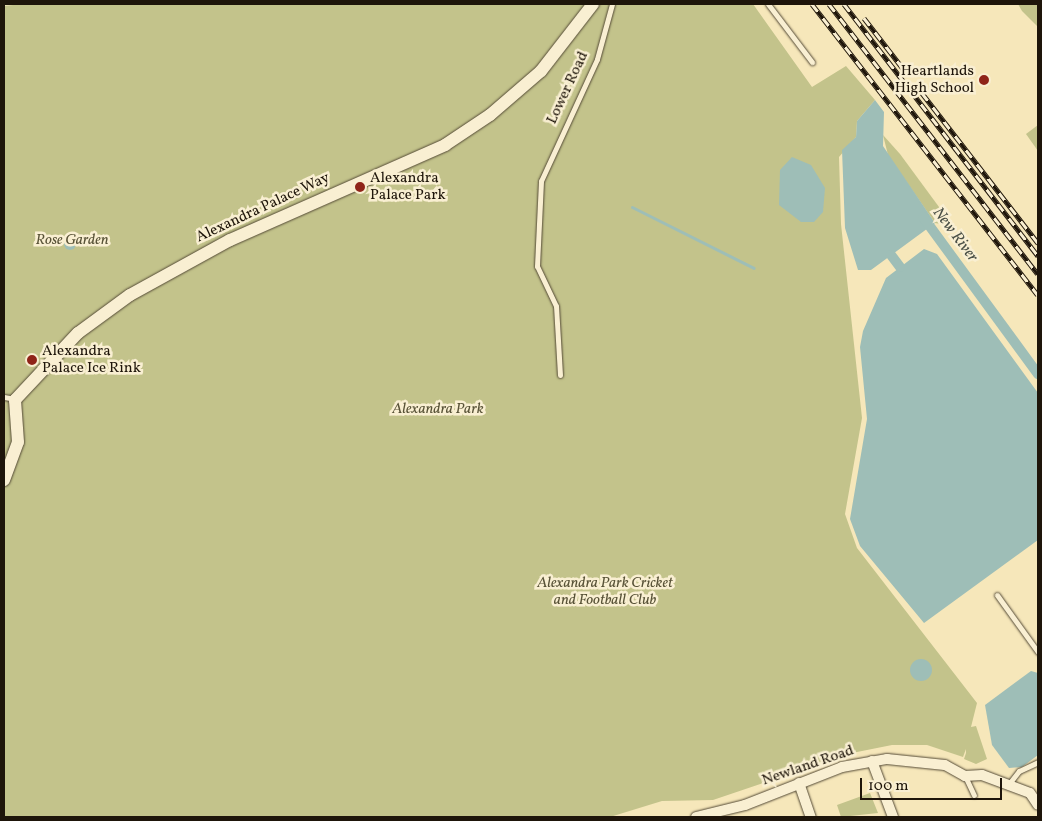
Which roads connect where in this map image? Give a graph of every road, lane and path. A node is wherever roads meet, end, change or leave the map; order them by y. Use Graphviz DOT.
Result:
graph roads {
  1 [pos="593,4"];
  2 [pos="612,4"];
  3 [pos="768,4"];
  4 [pos="812,62"];
  5 [pos="560,375"];
  6 [pos="9,398"];
  7 [pos="4,480"];
  8 [pos="997,595"];
  9 [pos="1038,652"];
  10 [pos="872,761"];
  11 [pos="1038,762"];
  12 [pos="965,776"];
  13 [pos="799,783"];
  14 [pos="1008,785"];
  15 [pos="974,795"];
  16 [pos="1038,805"];
  17 [pos="696,817"];
  18 [pos="811,817"];
  19 [pos="893,817"];
  1 -- 6 [label="street, Alexandra Palace Way"];
  2 -- 5 [label="lane, Lower Road"];
  3 -- 4 [label="lane"];
  6 -- 7 [label="street, Alexandra Palace Way"];
  8 -- 9 [label="lane"];
  10 -- 12 [label="street, Newland Road"];
  10 -- 13 [label="street, Newland Road"];
  10 -- 19 [label="street"];
  11 -- 14 [label="lane"];
  12 -- 14 [label="street, Newland Road"];
  12 -- 15 [label="lane"];
  13 -- 17 [label="street, Newland Road"];
  13 -- 18 [label="street"];
  14 -- 16 [label="street, Newland Road"];
}
